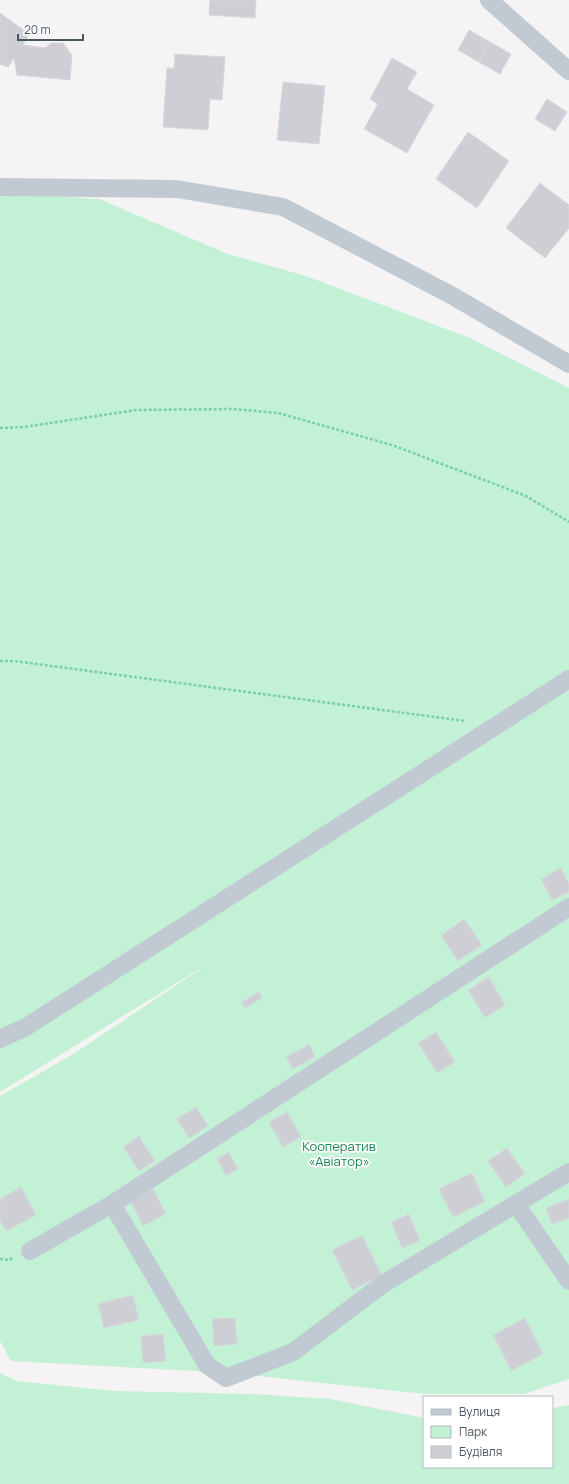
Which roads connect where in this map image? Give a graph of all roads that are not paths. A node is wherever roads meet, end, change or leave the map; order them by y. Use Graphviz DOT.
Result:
graph roads {
  1 [pos="489,0"];
  2 [pos="569,72"];
  3 [pos="0,187"];
  4 [pos="569,364"];
  5 [pos="569,679"];
  6 [pos="569,907"];
  7 [pos="0,1039"];
  8 [pos="569,1172"];
  9 [pos="112,1204"];
  10 [pos="516,1204"];
  11 [pos="30,1251"];
  12 [pos="569,1282"];
  1 -- 2 [label="street"];
  3 -- 4 [label="street"];
  5 -- 7 [label="street"];
  6 -- 9 [label="street"];
  8 -- 10 [label="street"];
  9 -- 10 [label="street"];
  9 -- 11 [label="street"];
  10 -- 12 [label="street"];
}
